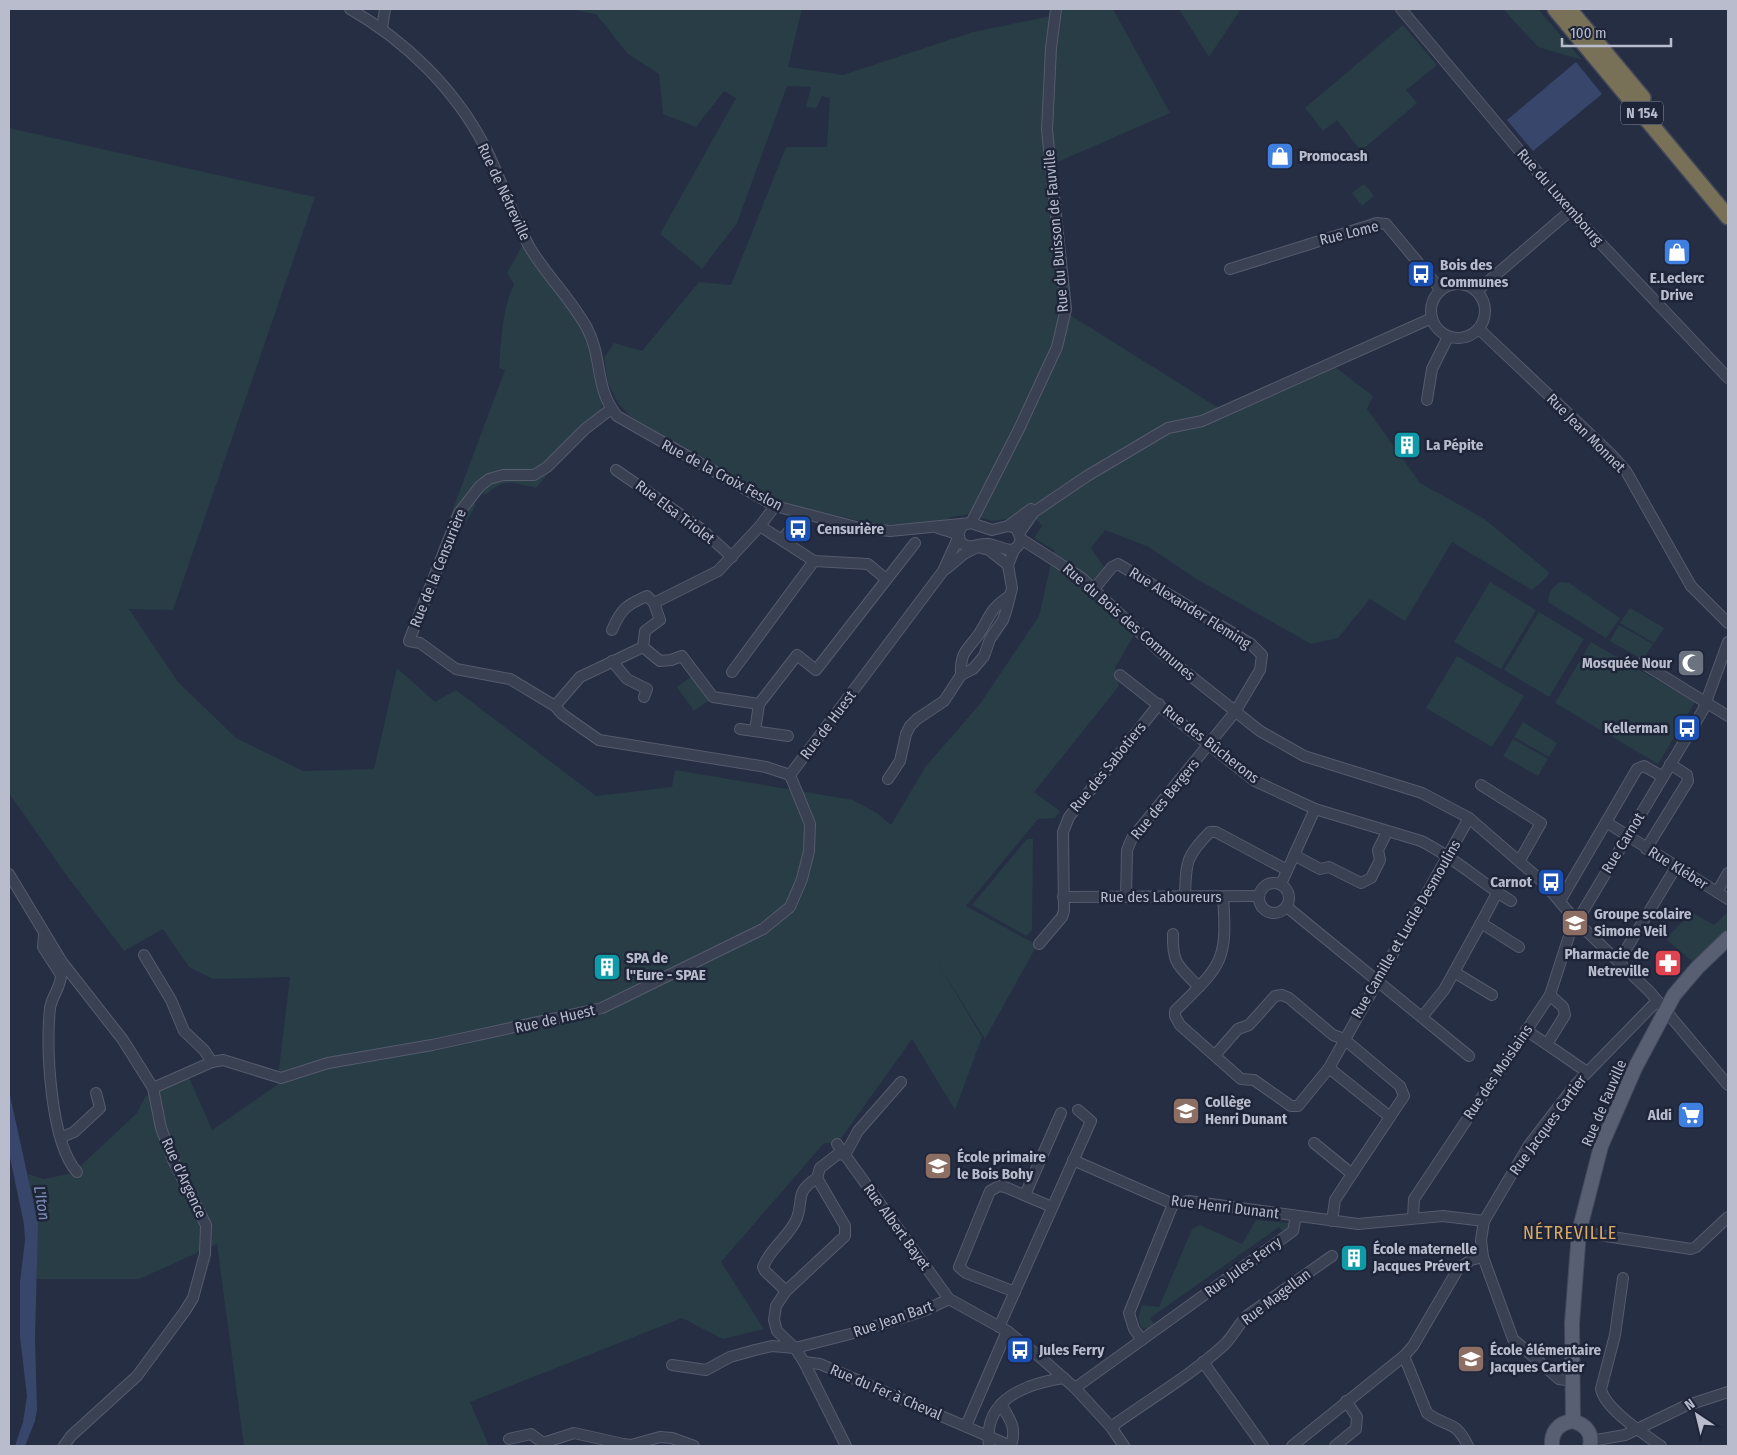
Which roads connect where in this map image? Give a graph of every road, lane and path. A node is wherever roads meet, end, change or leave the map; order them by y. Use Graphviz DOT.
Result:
graph roads {
  1 [pos="350,9"];
  2 [pos="385,9"];
  3 [pos="1056,9"];
  4 [pos="1401,9"];
  5 [pos="1555,9"];
  6 [pos="1569,9"];
  7 [pos="382,28"];
  8 [pos="1728,201"];
  9 [pos="1570,211"];
  10 [pos="1728,217"];
  11 [pos="1230,269"];
  12 [pos="1441,290"];
  13 [pos="1477,291"];
  14 [pos="1432,318"];
  15 [pos="1479,329"];
  16 [pos="1448,336"];
  17 [pos="1728,378"];
  18 [pos="1427,400"];
  19 [pos="611,409"];
  20 [pos="616,470"];
  21 [pos="1063,492"];
  22 [pos="775,506"];
  23 [pos="804,514"];
  24 [pos="971,523"];
  25 [pos="760,526"];
  26 [pos="1008,526"];
  27 [pos="931,528"];
  28 [pos="1021,536"];
  29 [pos="958,538"];
  30 [pos="782,539"];
  31 [pos="915,543"];
  32 [pos="977,547"];
  33 [pos="1014,550"];
  34 [pos="732,557"];
  35 [pos="814,561"];
  36 [pos="1008,564"];
  37 [pos="943,571"];
  38 [pos="886,579"];
  39 [pos="1094,589"];
  40 [pos="1008,597"];
  41 [pos="654,602"];
  42 [pos="1728,623"];
  43 [pos="612,630"];
  44 [pos="1728,642"];
  45 [pos="643,647"];
  46 [pos="612,661"];
  47 [pos="1642,663"];
  48 [pos="732,672"];
  49 [pos="961,675"];
  50 [pos="1120,675"];
  51 [pos="644,697"];
  52 [pos="1707,702"];
  53 [pos="759,704"];
  54 [pos="1159,704"];
  55 [pos="555,706"];
  56 [pos="1235,712"];
  57 [pos="1728,716"];
  58 [pos="740,729"];
  59 [pos="755,731"];
  60 [pos="788,736"];
  61 [pos="1208,745"];
  62 [pos="1670,764"];
  63 [pos="790,775"];
  64 [pos="1663,776"];
  65 [pos="888,779"];
  66 [pos="1481,785"];
  67 [pos="1315,809"];
  68 [pos="1469,818"];
  69 [pos="1606,822"];
  70 [pos="1387,832"];
  71 [pos="1628,835"];
  72 [pos="1646,848"];
  73 [pos="1448,855"];
  74 [pos="1294,856"];
  75 [pos="1520,860"];
  76 [pos="1676,867"];
  77 [pos="1287,870"];
  78 [pos="1728,873"];
  79 [pos="9,874"];
  80 [pos="1281,884"];
  81 [pos="1717,892"];
  82 [pos="1497,893"];
  83 [pos="1258,896"];
  84 [pos="1063,897"];
  85 [pos="1126,897"];
  86 [pos="1185,897"];
  87 [pos="1223,897"];
  88 [pos="1728,899"];
  89 [pos="1511,901"];
  90 [pos="1560,901"];
  91 [pos="1287,907"];
  92 [pos="1577,922"];
  93 [pos="1481,923"];
  94 [pos="44,934"];
  95 [pos="1173,934"];
  96 [pos="1728,938"];
  97 [pos="1039,944"];
  98 [pos="1519,947"];
  99 [pos="1728,947"];
  100 [pos="144,955"];
  101 [pos="1619,961"];
  102 [pos="1454,972"];
  103 [pos="1378,980"];
  104 [pos="1200,987"];
  105 [pos="1492,995"];
  106 [pos="1550,996"];
  107 [pos="1657,1001"];
  108 [pos="1666,1012"];
  109 [pos="1422,1017"];
  110 [pos="1526,1030"];
  111 [pos="1344,1039"];
  112 [pos="1547,1044"];
  113 [pos="1216,1054"];
  114 [pos="1469,1056"];
  115 [pos="212,1062"];
  116 [pos="1329,1068"];
  117 [pos="1586,1072"];
  118 [pos="901,1082"];
  119 [pos="1728,1085"];
  120 [pos="153,1088"];
  121 [pos="96,1093"];
  122 [pos="1078,1110"];
  123 [pos="1061,1113"];
  124 [pos="1390,1117"];
  125 [pos="62,1137"];
  126 [pos="837,1144"];
  127 [pos="1314,1144"];
  128 [pos="844,1155"];
  129 [pos="1073,1160"];
  130 [pos="77,1172"];
  131 [pos="1352,1174"];
  132 [pos="817,1178"];
  133 [pos="1025,1195"];
  134 [pos="1173,1204"];
  135 [pos="1052,1208"];
  136 [pos="1296,1216"];
  137 [pos="1728,1217"];
  138 [pos="1413,1218"];
  139 [pos="1332,1221"];
  140 [pos="1484,1221"];
  141 [pos="1580,1232"];
  142 [pos="1332,1256"];
  143 [pos="1483,1257"];
  144 [pos="1623,1278"];
  145 [pos="786,1291"];
  146 [pos="1015,1292"];
  147 [pos="949,1299"];
  148 [pos="1003,1329"];
  149 [pos="1142,1340"];
  150 [pos="795,1348"];
  151 [pos="1404,1356"];
  152 [pos="804,1362"];
  153 [pos="1203,1362"];
  154 [pos="672,1365"];
  155 [pos="1064,1378"];
  156 [pos="1573,1381"];
  157 [pos="1075,1388"];
  158 [pos="1728,1392"];
  159 [pos="1346,1401"];
  160 [pos="1001,1404"];
  161 [pos="1573,1421"];
  162 [pos="966,1426"];
  163 [pos="1111,1427"];
  164 [pos="1639,1429"];
  165 [pos="509,1440"];
  166 [pos="988,1441"];
  167 [pos="1591,1444"];
  168 [pos="64,1446"];
  169 [pos="694,1446"];
  170 [pos="846,1446"];
  171 [pos="1011,1446"];
  172 [pos="1124,1446"];
  173 [pos="1263,1446"];
  174 [pos="1292,1446"];
  175 [pos="1335,1446"];
  176 [pos="1468,1446"];
  177 [pos="1552,1446"];
  178 [pos="1661,1446"];
  1 -- 7 [label="street, Rue de Nétreville"];
  2 -- 7 [label="street"];
  3 -- 24 [label="street, Rue du Buisson de Fauville"];
  4 -- 9 [label="street, Rue du Luxembourg"];
  5 -- 10 [label="highway, N 154"];
  6 -- 8 [label="highway, N 154"];
  7 -- 19 [label="street, Rue de Nétreville"];
  9 -- 13 [label="street"];
  9 -- 17 [label="street, Rue du Luxembourg"];
  11 -- 12 [label="street, Rue Lome"];
  12 -- 13 [label="street"];
  12 -- 14 [label="street"];
  13 -- 15 [label="street"];
  14 -- 16 [label="street"];
  14 -- 21 [label="street"];
  15 -- 16 [label="street"];
  15 -- 42 [label="street, Rue Jean Monnet"];
  16 -- 18 [label="street"];
  19 -- 22 [label="street, Rue de la Croix Feslon"];
  19 -- 55 [label="street, Rue de la Censurière"];
  20 -- 34 [label="street, Rue Elsa Triolet"];
  21 -- 26 [label="street"];
  21 -- 28 [label="street"];
  22 -- 23 [label="street, Rue de la Croix Feslon"];
  22 -- 25 [label="street"];
  23 -- 27 [label="street, Rue de la Croix Feslon"];
  23 -- 30 [label="street"];
  24 -- 26 [label="street, Rue du Bois des Communes"];
  24 -- 27 [label="street, Rue de la Croix Feslon"];
  24 -- 29 [label="street"];
  25 -- 30 [label="street"];
  25 -- 34 [label="street"];
  26 -- 28 [label="street, Rue du Bois des Communes"];
  27 -- 29 [label="street, Rue de la Croix Feslon"];
  28 -- 33 [label="street"];
  28 -- 39 [label="street, Rue du Bois des Communes"];
  29 -- 32 [label="street"];
  29 -- 37 [label="street, Rue de Huest"];
  30 -- 35 [label="street"];
  31 -- 38 [label="street"];
  32 -- 33 [label="street"];
  32 -- 36 [label="street"];
  32 -- 37 [label="street, Rue de Huest"];
  33 -- 36 [label="street"];
  34 -- 41 [label="street"];
  35 -- 38 [label="street"];
  35 -- 48 [label="street"];
  36 -- 40 [label="street"];
  37 -- 63 [label="street, Rue de Huest"];
  38 -- 53 [label="street"];
  39 -- 56 [label="street, Rue du Bois des Communes"];
  39 -- 56 [label="street, Rue Alexander Fleming"];
  40 -- 49 [label="street"];
  40 -- 49 [label="street"];
  41 -- 43 [label="street"];
  41 -- 45 [label="street"];
  44 -- 52 [label="street"];
  45 -- 46 [label="street"];
  45 -- 53 [label="street"];
  46 -- 51 [label="street"];
  46 -- 55 [label="street"];
  47 -- 52 [label="street"];
  49 -- 65 [label="street"];
  50 -- 54 [label="street, Rue des Bûcherons"];
  52 -- 57 [label="street"];
  52 -- 62 [label="street, Rue Carnot"];
  53 -- 59 [label="street"];
  54 -- 61 [label="street, Rue des Bûcherons"];
  54 -- 84 [label="street, Rue des Sabotiers"];
  55 -- 63 [label="street, Rue de la Censurière"];
  56 -- 61 [label="street, Rue des Bergers"];
  56 -- 68 [label="street, Rue du Bois des Communes"];
  58 -- 59 [label="street"];
  59 -- 60 [label="street"];
  61 -- 67 [label="street, Rue des Bûcherons"];
  61 -- 85 [label="street, Rue des Bergers"];
  62 -- 64 [label="street, Rue Carnot"];
  62 -- 72 [label="street, Rue Carnot"];
  63 -- 115 [label="street, Rue de Huest"];
  64 -- 69 [label="street"];
  64 -- 71 [label="street, Rue Carnot"];
  66 -- 75 [label="street"];
  67 -- 70 [label="street, Rue des Bûcherons"];
  67 -- 74 [label="street"];
  68 -- 73 [label="street, Rue Camille et Lucile Desmoulins"];
  68 -- 75 [label="street, Rue du Bois des Communes"];
  69 -- 71 [label="street, Rue Kléber"];
  69 -- 90 [label="street"];
  70 -- 73 [label="street, Rue des Bûcherons"];
  70 -- 74 [label="street"];
  71 -- 72 [label="street, Rue Kléber"];
  71 -- 92 [label="street, Rue Carnot"];
  72 -- 76 [label="street, Rue Kléber"];
  73 -- 82 [label="street, Rue des Bûcherons"];
  73 -- 103 [label="street, Rue Camille et Lucile Desmoulins"];
  74 -- 77 [label="street"];
  75 -- 90 [label="street, Rue du Bois des Communes"];
  76 -- 81 [label="street, Rue Kléber"];
  76 -- 101 [label="street"];
  77 -- 80 [label="street"];
  77 -- 86 [label="street"];
  78 -- 81 [label="street"];
  79 -- 94 [label="street, Rue d'Argence"];
  80 -- 83 [label="street"];
  80 -- 91 [label="street"];
  81 -- 88 [label="street, Rue Kléber"];
  82 -- 89 [label="street, Rue des Bûcherons"];
  82 -- 93 [label="street"];
  83 -- 87 [label="street, Rue des Laboureurs"];
  83 -- 91 [label="street"];
  84 -- 85 [label="street, Rue des Laboureurs"];
  84 -- 97 [label="street, Rue des Sabotiers"];
  85 -- 86 [label="street, Rue des Laboureurs"];
  86 -- 87 [label="street, Rue des Laboureurs"];
  87 -- 104 [label="street"];
  90 -- 92 [label="street, Rue du Bois des Communes"];
  91 -- 103 [label="street"];
  92 -- 101 [label="street, Rue du Bois des Communes"];
  92 -- 106 [label="street, Rue des Moislains"];
  93 -- 98 [label="street"];
  93 -- 102 [label="street"];
  94 -- 120 [label="street, Rue d'Argence"];
  94 -- 125 [label="street"];
  95 -- 104 [label="street"];
  96 -- 108 [label="main road, Rue de Fauville"];
  99 -- 108 [label="main road, Rue de Fauville"];
  100 -- 115 [label="street"];
  101 -- 107 [label="street, Rue du Bois des Communes"];
  102 -- 105 [label="street"];
  102 -- 109 [label="street"];
  103 -- 109 [label="street"];
  103 -- 111 [label="street, Rue Camille et Lucile Desmoulins"];
  104 -- 113 [label="street"];
  106 -- 110 [label="street, Rue des Moislains"];
  106 -- 112 [label="street"];
  107 -- 108 [label="street, Rue du Bois des Communes"];
  107 -- 117 [label="street, Rue Jacques Cartier"];
  108 -- 119 [label="street, Rue du Bois des Communes"];
  108 -- 141 [label="main road, Rue de Fauville"];
  109 -- 114 [label="street"];
  110 -- 112 [label="street"];
  110 -- 138 [label="street, Rue des Moislains"];
  111 -- 113 [label="street"];
  111 -- 116 [label="street, Rue Camille et Lucile Desmoulins"];
  111 -- 124 [label="street"];
  112 -- 117 [label="street"];
  113 -- 116 [label="street, Rue Camille et Lucile Desmoulins"];
  115 -- 120 [label="street, Rue de Huest"];
  116 -- 124 [label="street"];
  117 -- 140 [label="street, Rue Jacques Cartier"];
  118 -- 128 [label="street"];
  120 -- 168 [label="street, Rue d'Argence"];
  121 -- 125 [label="street"];
  122 -- 129 [label="street"];
  123 -- 133 [label="street"];
  124 -- 131 [label="street"];
  125 -- 130 [label="street"];
  126 -- 128 [label="street, Rue Albert Bayet"];
  127 -- 131 [label="street"];
  128 -- 132 [label="street"];
  128 -- 147 [label="street, Rue Albert Bayet"];
  129 -- 134 [label="street, Rue Henri Dunant"];
  129 -- 135 [label="street"];
  131 -- 139 [label="street"];
  132 -- 145 [label="street"];
  132 -- 145 [label="street"];
  133 -- 135 [label="street"];
  133 -- 146 [label="street"];
  134 -- 136 [label="street, Rue Henri Dunant"];
  134 -- 149 [label="street"];
  135 -- 146 [label="street"];
  136 -- 139 [label="street"];
  136 -- 149 [label="street, Rue Jules Ferry"];
  137 -- 141 [label="street"];
  138 -- 139 [label="street"];
  138 -- 140 [label="street"];
  140 -- 143 [label="street, Rue Jacques Cartier"];
  141 -- 156 [label="main road, Rue de Fauville"];
  142 -- 153 [label="street, Rue Magellan"];
  143 -- 151 [label="street"];
  143 -- 156 [label="street, Rue Jacques Cartier"];
  144 -- 164 [label="street"];
  145 -- 150 [label="street, Rue du Fer à Cheval"];
  146 -- 148 [label="street"];
  147 -- 148 [label="street, Rue Jean Bart"];
  147 -- 150 [label="street, Rue Jean Bart"];
  148 -- 155 [label="street, Rue Jean Bart"];
  148 -- 162 [label="street"];
  149 -- 157 [label="street, Rue Jules Ferry"];
  150 -- 152 [label="street, Rue du Fer à Cheval"];
  150 -- 154 [label="street, Rue Jean Bart"];
  151 -- 159 [label="street"];
  151 -- 176 [label="street"];
  152 -- 162 [label="street, Rue du Fer à Cheval"];
  152 -- 170 [label="street, Rue du Fer à Cheval"];
  153 -- 163 [label="street, Rue Magellan"];
  153 -- 173 [label="street"];
  155 -- 157 [label="street, Rue Jean Bart"];
  155 -- 160 [label="street"];
  156 -- 161 [label="main road, Rue de Fauville"];
  157 -- 163 [label="street, Rue Jean Bart"];
  158 -- 164 [label="street"];
  159 -- 174 [label="street"];
  159 -- 175 [label="street"];
  160 -- 166 [label="street"];
  160 -- 171 [label="street"];
  161 -- 167 [label="main road"];
  161 -- 177 [label="main road"];
  162 -- 166 [label="street, Rue du Fer à Cheval"];
  163 -- 172 [label="street, Rue Jean Bart"];
  164 -- 167 [label="street"];
  164 -- 178 [label="street"];
  165 -- 169 [label="street"];
  166 -- 171 [label="street, Rue du Fer à Cheval"];
}
